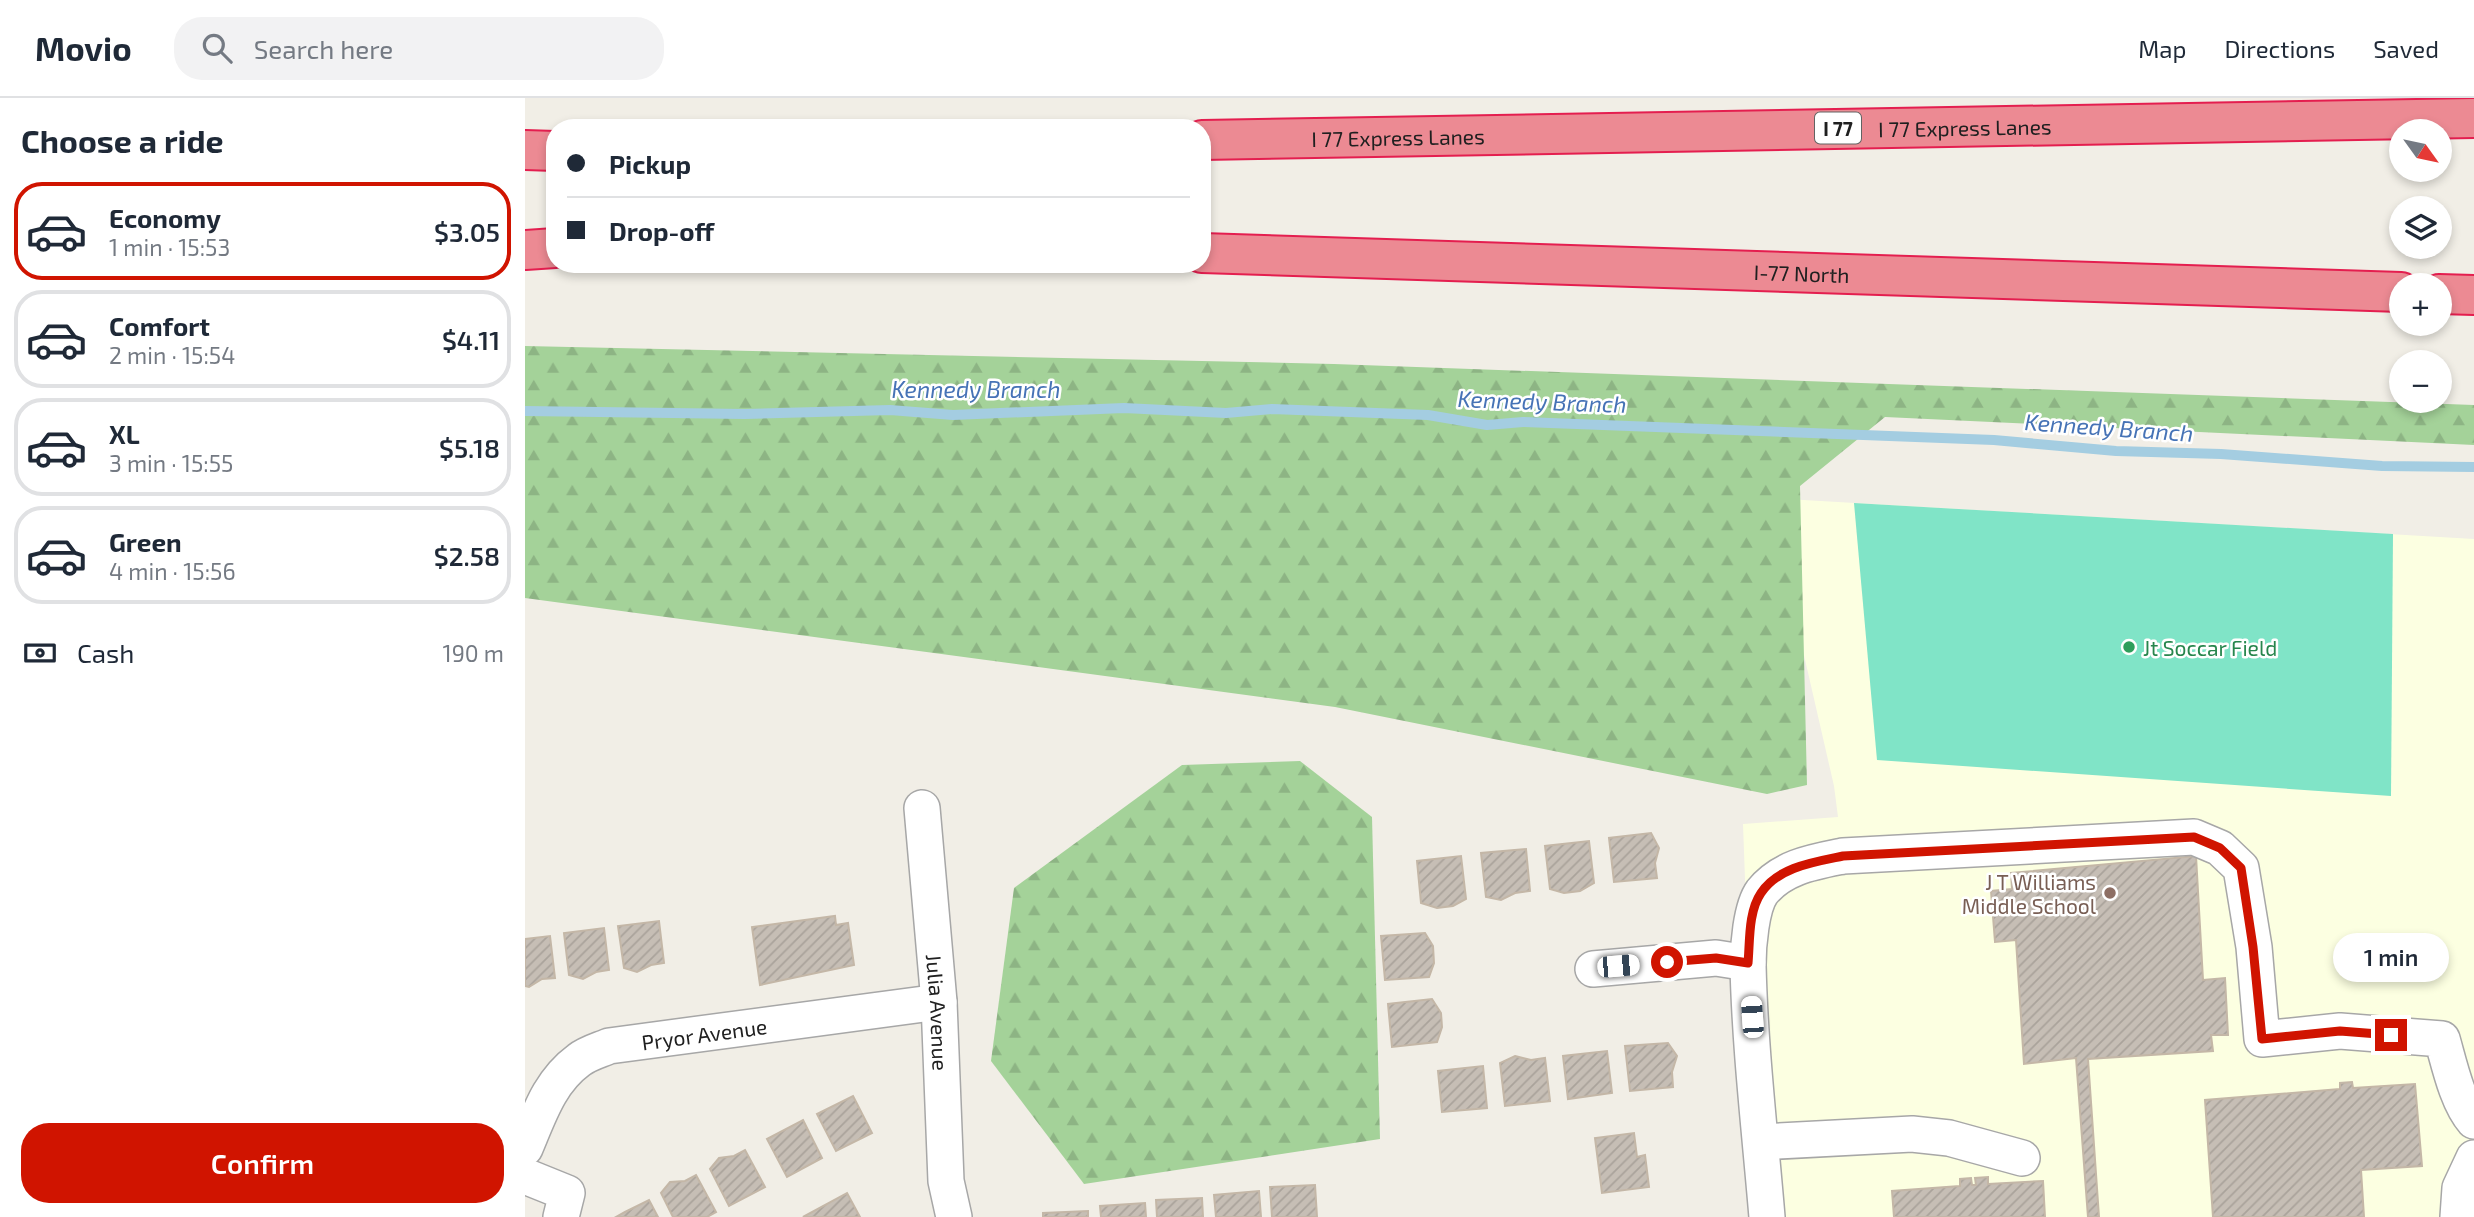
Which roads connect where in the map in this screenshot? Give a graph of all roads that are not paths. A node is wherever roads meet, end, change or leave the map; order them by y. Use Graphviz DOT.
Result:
graph roads {
  1 [pos="2474,118"];
  2 [pos="1211,140"];
  3 [pos="525,150"];
  4 [pos="546,151"];
  5 [pos="525,224"];
  6 [pos="546,225"];
  7 [pos="546,249"];
  8 [pos="525,250"];
  9 [pos="1211,253"];
  10 [pos="2389,292"];
  11 [pos="2452,294"];
  12 [pos="2474,295"];
  13 [pos="922,808"];
  14 [pos="1748,963"];
  15 [pos="1593,969"];
  16 [pos="939,1002"];
  17 [pos="2474,1121"];
  18 [pos="1761,1142"];
  19 [pos="525,1148"];
  20 [pos="2474,1157"];
  21 [pos="2022,1158"];
  22 [pos="525,1176"];
  23 [pos="561,1217"];
  24 [pos="954,1217"];
  25 [pos="1766,1217"];
  26 [pos="2458,1217"];
  1 -- 2 [label="highway, I 77 Express Lanes / I 77"];
  3 -- 4 [label="highway"];
  5 -- 6 [label="highway"];
  7 -- 8 [label="highway"];
  9 -- 10 [label="highway, I-77 North"];
  11 -- 12 [label="highway"];
  13 -- 16 [label="street, Julia Avenue"];
  14 -- 15 [label="street"];
  14 -- 17 [label="street"];
  14 -- 18 [label="street"];
  16 -- 19 [label="street, Pryor Avenue"];
  16 -- 24 [label="street, Julia Avenue"];
  18 -- 21 [label="street"];
  18 -- 25 [label="street"];
  20 -- 26 [label="street"];
  22 -- 23 [label="street"];
}
